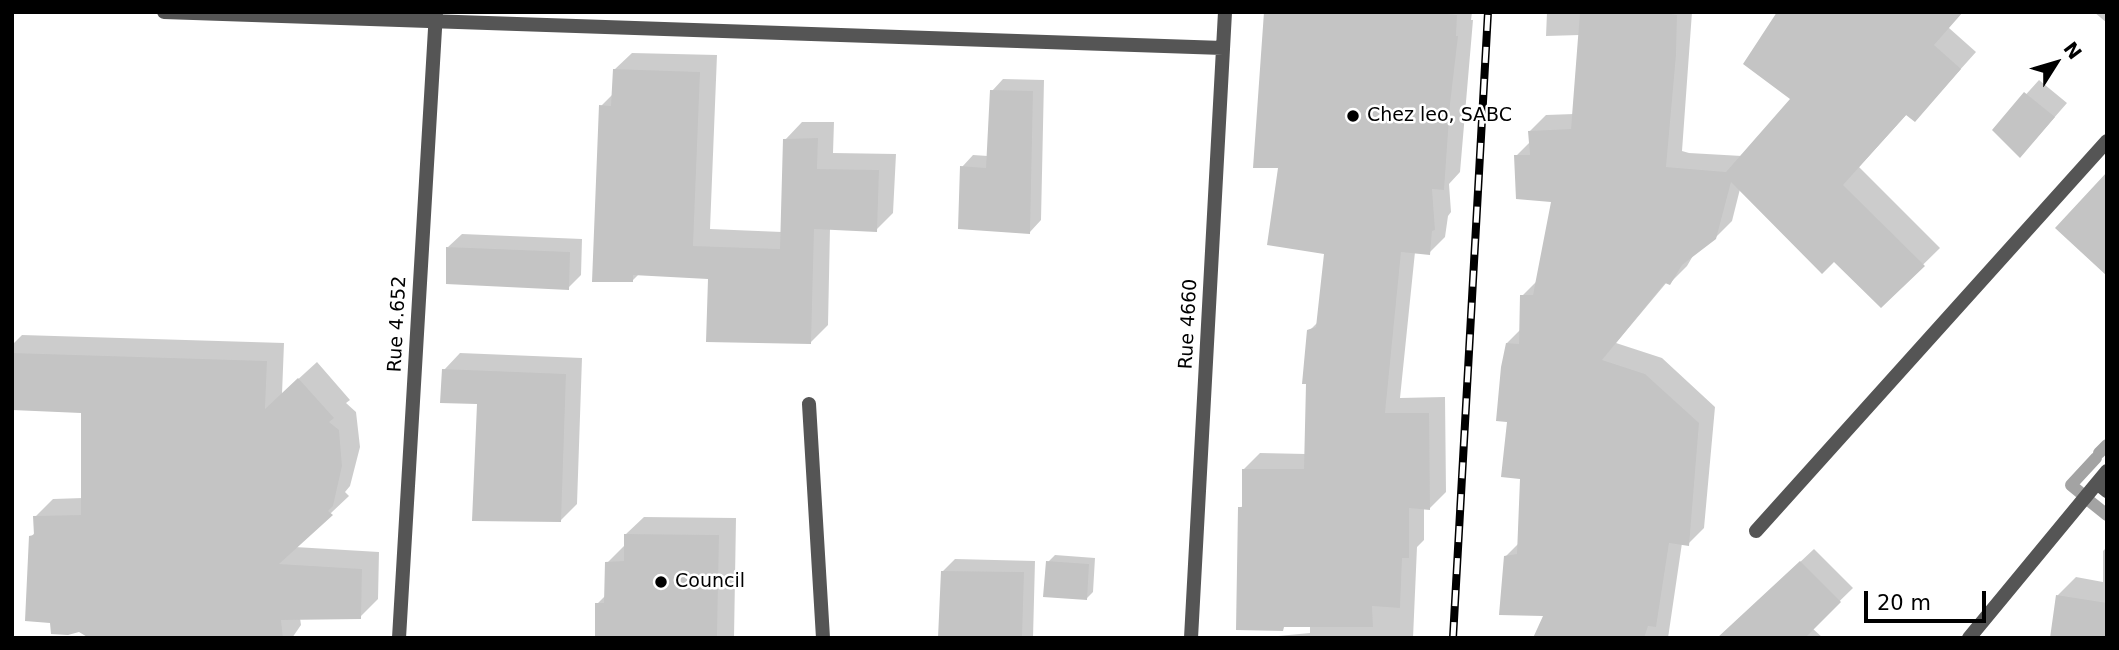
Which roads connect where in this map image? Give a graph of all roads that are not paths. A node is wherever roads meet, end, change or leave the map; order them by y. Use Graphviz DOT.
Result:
graph roads {
  1 [pos="164,12"];
  2 [pos="1225,12"];
  3 [pos="436,17"];
  4 [pos="1223,48"];
  5 [pos="2107,141"];
  6 [pos="809,404"];
  7 [pos="2107,471"];
  8 [pos="2102,487"];
  9 [pos="1756,531"];
  10 [pos="399,638"];
  11 [pos="823,638"];
  12 [pos="1191,638"];
  13 [pos="1969,638"];
  1 -- 3 [label="street"];
  2 -- 4 [label="street, Rue 4660"];
  3 -- 4 [label="street"];
  3 -- 10 [label="street, Rue 4.652"];
  4 -- 12 [label="street, Rue 4660"];
  5 -- 9 [label="street"];
  6 -- 11 [label="street"];
  7 -- 8 [label="street"];
  8 -- 13 [label="street"];
}
